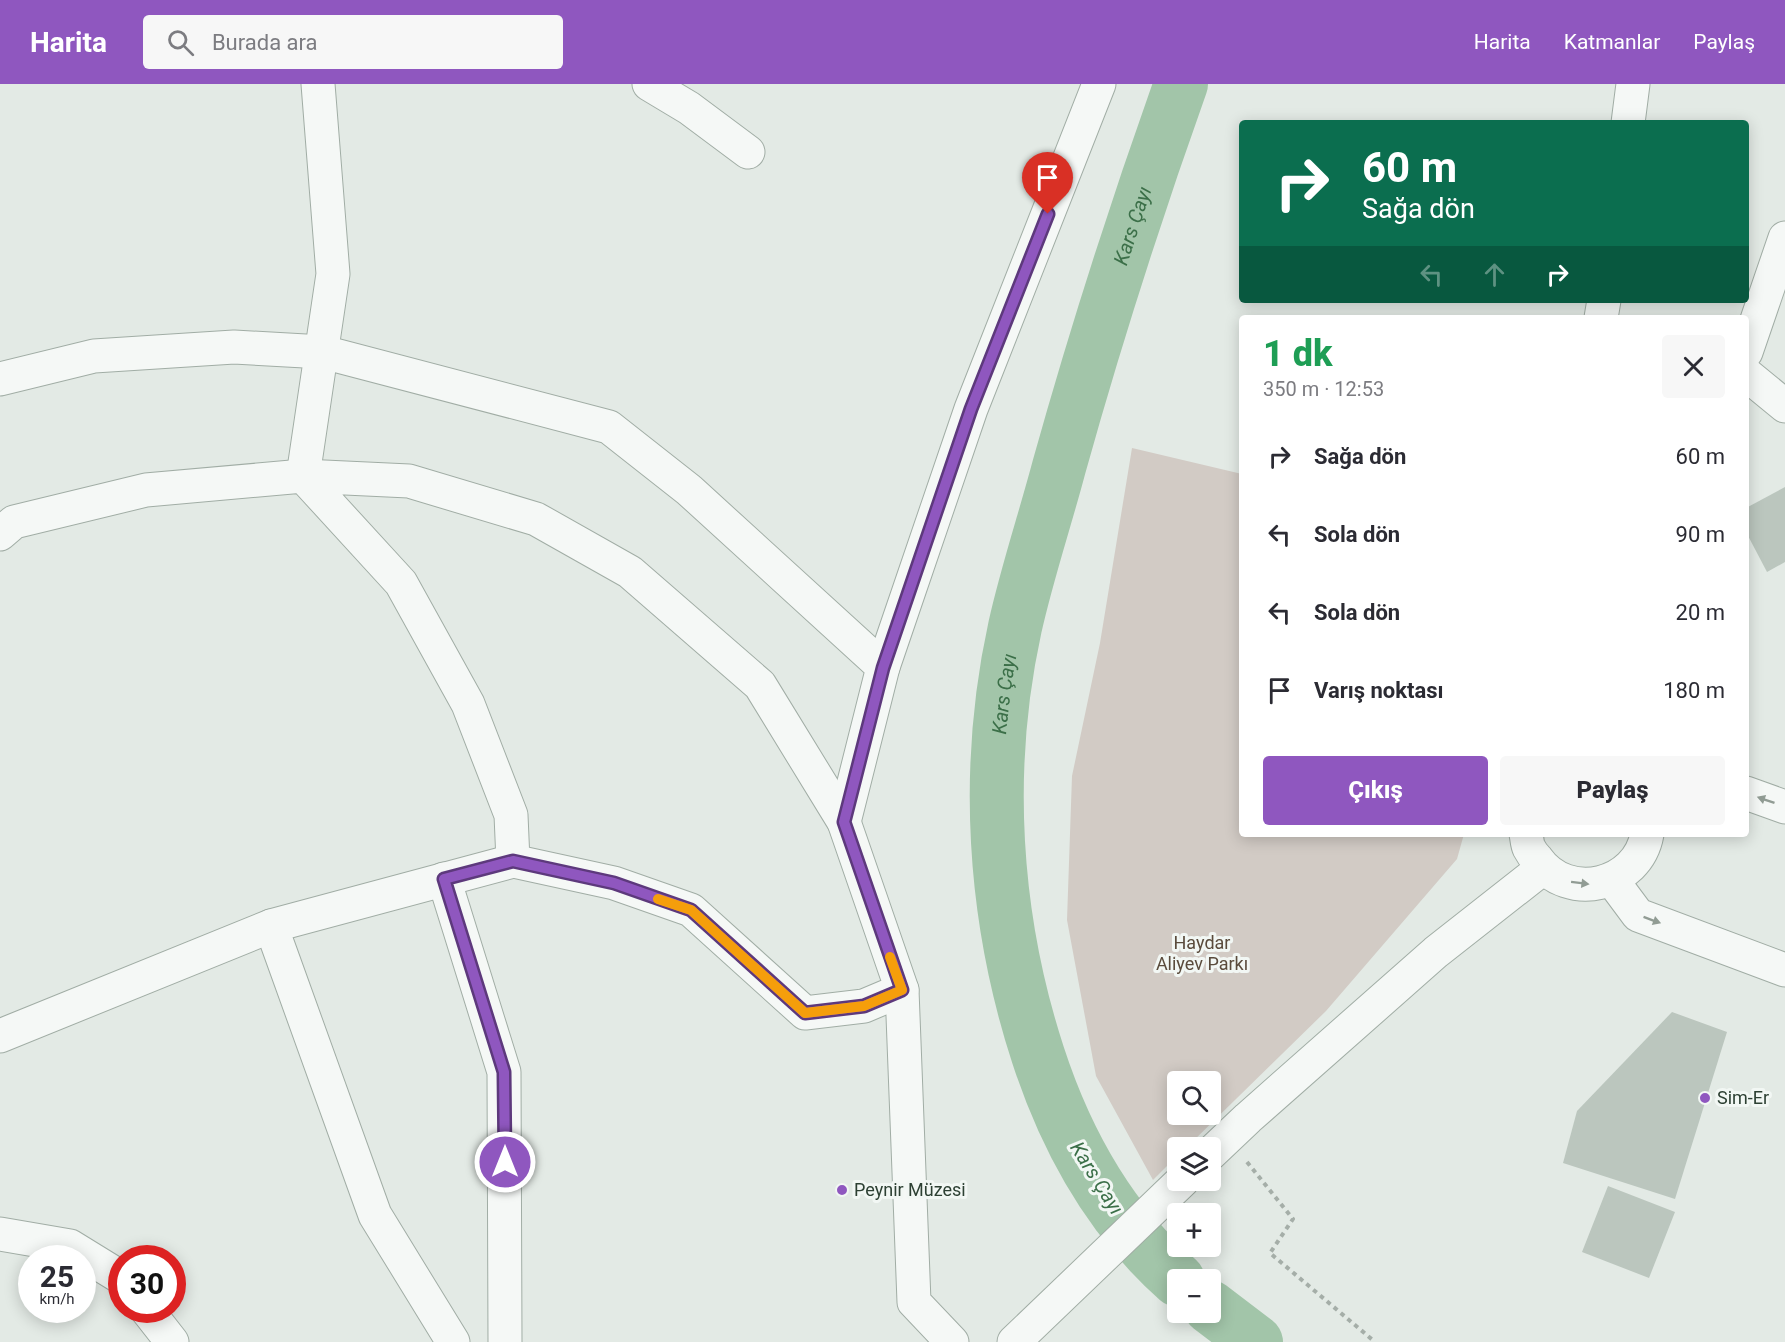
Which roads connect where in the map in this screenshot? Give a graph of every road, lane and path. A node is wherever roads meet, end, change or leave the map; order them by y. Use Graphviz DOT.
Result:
graph roads {
  1 [pos="318,84"];
  2 [pos="649,84"];
  3 [pos="1099,84"];
  4 [pos="1634,84"];
  5 [pos="1628,120"];
  6 [pos="748,152"];
  7 [pos="1785,238"];
  8 [pos="1749,343"];
  9 [pos="323,352"];
  10 [pos="1749,376"];
  11 [pos="0,379"];
  12 [pos="1785,406"];
  13 [pos="303,476"];
  14 [pos="0,534"];
  15 [pos="883,668"];
  16 [pos="1749,795"];
  17 [pos="1785,807"];
  18 [pos="844,822"];
  19 [pos="1527,837"];
  20 [pos="1646,837"];
  21 [pos="513,861"];
  22 [pos="1543,868"];
  23 [pos="444,879"];
  24 [pos="1612,880"];
  25 [pos="271,926"];
  26 [pos="1785,970"];
  27 [pos="902,990"];
  28 [pos="0,1036"];
  29 [pos="1229,1136"];
  30 [pos="1172,1191"];
  31 [pos="0,1234"];
  32 [pos="108,1269"];
  33 [pos="157,1323"];
  34 [pos="172,1342"];
  35 [pos="453,1342"];
  36 [pos="505,1342"];
  37 [pos="952,1342"];
  38 [pos="1014,1342"];
  39 [pos="1375,1342"];
  1 -- 9 [label="street"];
  2 -- 6 [label="street"];
  3 -- 15 [label="street"];
  4 -- 5 [label="street"];
  7 -- 8 [label="street"];
  9 -- 11 [label="street"];
  9 -- 13 [label="street"];
  9 -- 15 [label="street"];
  10 -- 12 [label="street"];
  13 -- 14 [label="street"];
  13 -- 18 [label="street"];
  13 -- 21 [label="street"];
  15 -- 18 [label="street"];
  17 -- 16 [label="street, one-way"];
  18 -- 27 [label="street"];
  19 -- 22 [label="street"];
  20 -- 24 [label="street"];
  21 -- 23 [label="street"];
  21 -- 27 [label="street"];
  22 -- 24 [label="street, one-way"];
  22 -- 29 [label="street"];
  23 -- 25 [label="street"];
  23 -- 36 [label="street"];
  24 -- 26 [label="street, one-way"];
  25 -- 28 [label="street"];
  25 -- 35 [label="street"];
  27 -- 37 [label="street"];
  29 -- 39 [label="path"];
  30 -- 38 [label="street"];
  31 -- 32 [label="street"];
  33 -- 34 [label="street"];
}
